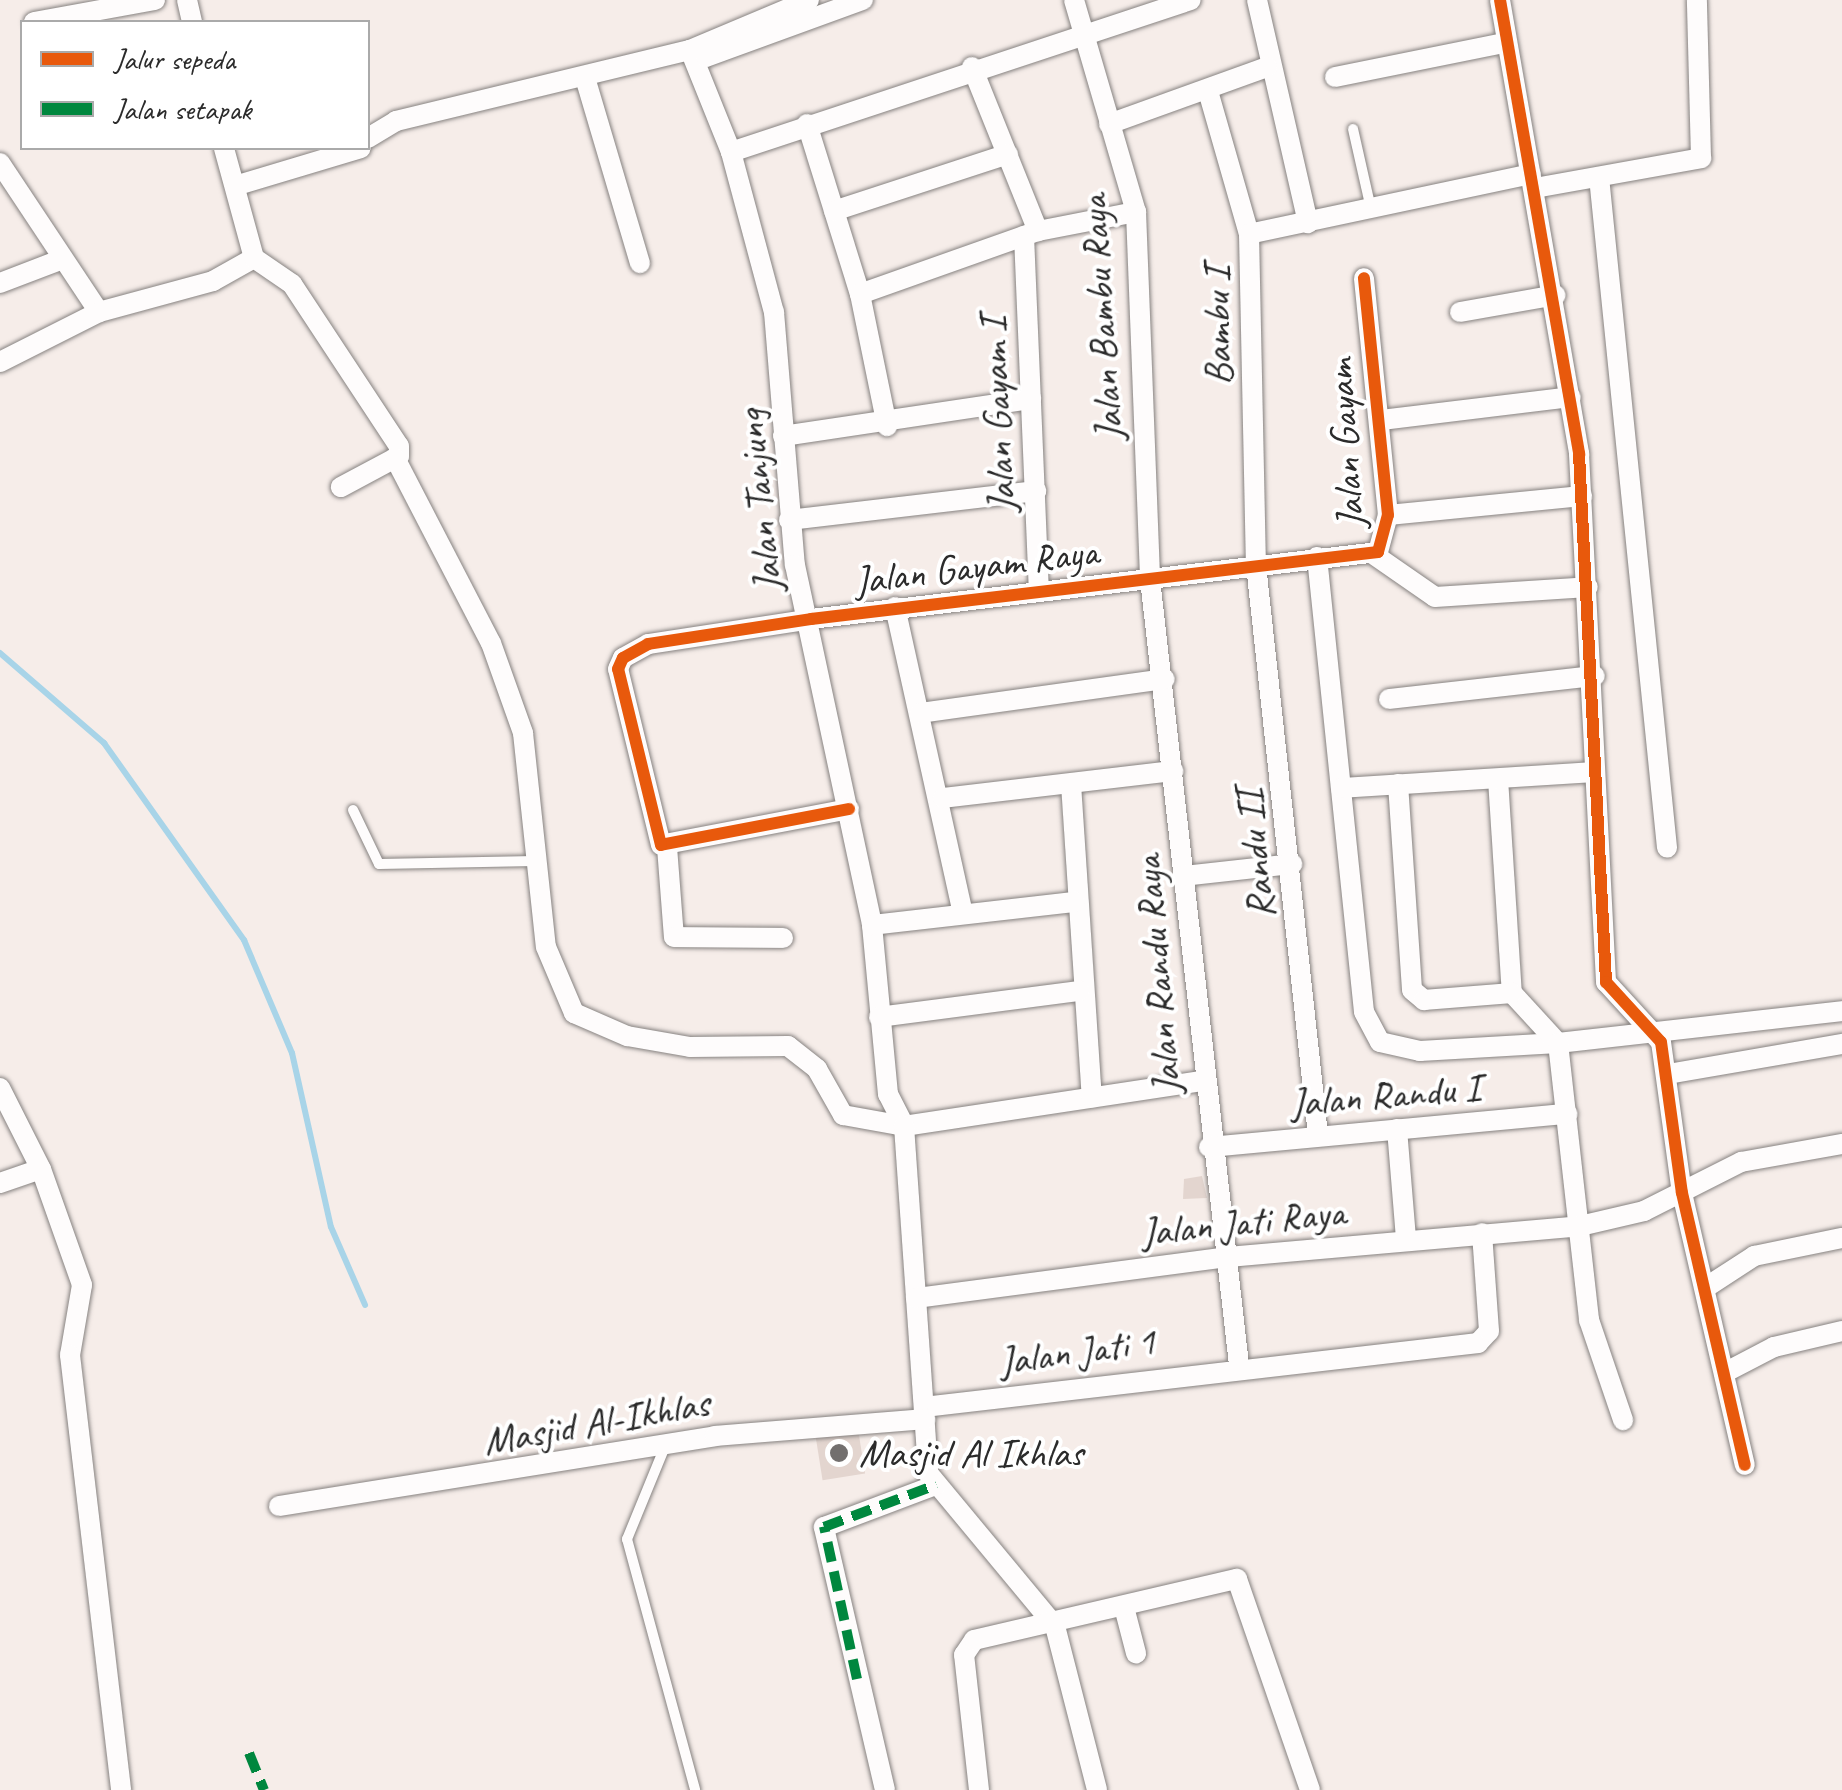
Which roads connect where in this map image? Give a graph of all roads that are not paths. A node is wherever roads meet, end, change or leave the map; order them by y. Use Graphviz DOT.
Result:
graph roads {
  1 [pos="155,0"];
  2 [pos="809,0"];
  3 [pos="864,0"];
  4 [pos="1074,0"];
  5 [pos="1191,0"];
  6 [pos="1257,0"];
  7 [pos="1500,0"];
  8 [pos="1697,0"];
  9 [pos="46,20"];
  10 [pos="1083,31"];
  11 [pos="1503,43"];
  12 [pos="690,50"];
  13 [pos="1267,67"];
  14 [pos="972,68"];
  15 [pos="1336,77"];
  16 [pos="586,80"];
  17 [pos="1208,92"];
  18 [pos="807,124"];
  19 [pos="1109,124"];
  20 [pos="1354,129"];
  21 [pos="370,137"];
  22 [pos="225,150"];
  23 [pos="354,150"];
  24 [pos="731,152"];
  25 [pos="1008,154"];
  26 [pos="0,163"];
  27 [pos="1599,177"];
  28 [pos="1533,181"];
  29 [pos="238,184"];
  30 [pos="1372,210"];
  31 [pos="834,211"];
  32 [pos="1136,212"];
  33 [pos="1308,223"];
  34 [pos="1031,233"];
  35 [pos="1250,234"];
  36 [pos="254,258"];
  37 [pos="60,260"];
  38 [pos="640,263"];
  39 [pos="1364,278"];
  40 [pos="0,282"];
  41 [pos="860,294"];
  42 [pos="1556,296"];
  43 [pos="99,312"];
  44 [pos="1460,312"];
  45 [pos="0,362"];
  46 [pos="1571,397"];
  47 [pos="1031,399"];
  48 [pos="1381,420"];
  49 [pos="886,426"];
  50 [pos="783,436"];
  51 [pos="395,458"];
  52 [pos="341,487"];
  53 [pos="1036,491"];
  54 [pos="1582,496"];
  55 [pos="1388,515"];
  56 [pos="789,520"];
  57 [pos="1372,554"];
  58 [pos="1317,557"];
  59 [pos="1256,565"];
  60 [pos="1150,579"];
  61 [pos="1588,587"];
  62 [pos="1039,591"];
  63 [pos="895,607"];
  64 [pos="811,619"];
  65 [pos="1596,676"];
  66 [pos="1166,679"];
  67 [pos="1388,698"];
  68 [pos="920,713"];
  69 [pos="1173,771"];
  70 [pos="1592,772"];
  71 [pos="1498,779"];
  72 [pos="1071,784"];
  73 [pos="1398,784"];
  74 [pos="1341,788"];
  75 [pos="943,798"];
  76 [pos="353,810"];
  77 [pos="849,810"];
  78 [pos="667,847"];
  79 [pos="1667,848"];
  80 [pos="534,861"];
  81 [pos="1292,864"];
  82 [pos="1183,876"];
  83 [pos="1074,902"];
  84 [pos="962,914"];
  85 [pos="872,924"];
  86 [pos="783,938"];
  87 [pos="1079,991"];
  88 [pos="1512,993"];
  89 [pos="1842,1011"];
  90 [pos="879,1017"];
  91 [pos="1648,1027"];
  92 [pos="1558,1043"];
  93 [pos="1842,1044"];
  94 [pos="1668,1074"];
  95 [pos="1202,1081"];
  96 [pos="0,1088"];
  97 [pos="1092,1097"];
  98 [pos="1567,1114"];
  99 [pos="904,1126"];
  100 [pos="1398,1130"];
  101 [pos="1318,1135"];
  102 [pos="1842,1144"];
  103 [pos="1210,1147"];
  104 [pos="41,1169"];
  105 [pos="0,1183"];
  106 [pos="1682,1193"];
  107 [pos="1580,1226"];
  108 [pos="1482,1233"];
  109 [pos="1842,1238"];
  110 [pos="1406,1239"];
  111 [pos="1228,1256"];
  112 [pos="1705,1288"];
  113 [pos="916,1298"];
  114 [pos="1842,1331"];
  115 [pos="1239,1364"];
  116 [pos="1724,1373"];
  117 [pos="925,1413"];
  118 [pos="1623,1420"];
  119 [pos="666,1443"];
  120 [pos="1745,1465"];
  121 [pos="936,1485"];
  122 [pos="279,1506"];
  123 [pos="1124,1607"];
  124 [pos="1055,1626"];
  125 [pos="1136,1652"];
  126 [pos="121,1790"];
  127 [pos="696,1790"];
  128 [pos="886,1790"];
  129 [pos="979,1790"];
  130 [pos="1097,1790"];
  131 [pos="1310,1790"];
  1 -- 9 [label="street"];
  2 -- 12 [label="street"];
  3 -- 12 [label="street"];
  4 -- 10 [label="street, Jalan Bambu Raya"];
  5 -- 10 [label="street"];
  6 -- 13 [label="street"];
  7 -- 11 [label="street"];
  8 -- 27 [label="street"];
  10 -- 14 [label="street"];
  10 -- 19 [label="street, Jalan Bambu Raya"];
  11 -- 15 [label="street"];
  11 -- 28 [label="street"];
  12 -- 16 [label="street"];
  12 -- 24 [label="street, Jalan Tanjung"];
  13 -- 17 [label="street"];
  13 -- 33 [label="street"];
  14 -- 18 [label="street"];
  14 -- 25 [label="street, Jalan Gayam I"];
  16 -- 21 [label="street"];
  16 -- 38 [label="street"];
  17 -- 19 [label="street"];
  17 -- 35 [label="street, Bambu I"];
  18 -- 24 [label="street"];
  18 -- 31 [label="street"];
  19 -- 32 [label="street, Jalan Bambu Raya"];
  20 -- 30 [label="lane"];
  22 -- 29 [label="street"];
  23 -- 29 [label="street"];
  24 -- 50 [label="street, Jalan Tanjung"];
  25 -- 31 [label="street"];
  25 -- 34 [label="street, Jalan Gayam I"];
  26 -- 37 [label="street"];
  27 -- 28 [label="street"];
  27 -- 79 [label="street"];
  28 -- 30 [label="street"];
  28 -- 42 [label="street"];
  29 -- 36 [label="street"];
  30 -- 33 [label="street"];
  31 -- 41 [label="street"];
  32 -- 34 [label="street"];
  32 -- 60 [label="street, Jalan Bambu Raya"];
  33 -- 35 [label="street"];
  34 -- 41 [label="street"];
  34 -- 47 [label="street, Jalan Gayam I"];
  35 -- 59 [label="street, Bambu I"];
  36 -- 43 [label="street"];
  36 -- 51 [label="street"];
  37 -- 40 [label="street"];
  37 -- 43 [label="street"];
  39 -- 48 [label="street, Jalan Gayam"];
  41 -- 49 [label="street"];
  42 -- 44 [label="street"];
  42 -- 46 [label="street"];
  43 -- 45 [label="street"];
  46 -- 48 [label="street"];
  46 -- 54 [label="street"];
  47 -- 49 [label="street"];
  47 -- 53 [label="street, Jalan Gayam I"];
  48 -- 55 [label="street, Jalan Gayam"];
  49 -- 50 [label="street"];
  50 -- 56 [label="street, Jalan Tanjung"];
  51 -- 52 [label="street"];
  51 -- 80 [label="street"];
  53 -- 56 [label="street"];
  53 -- 62 [label="street, Jalan Gayam I"];
  54 -- 55 [label="street"];
  54 -- 61 [label="street"];
  55 -- 57 [label="street, Jalan Gayam"];
  56 -- 64 [label="street, Jalan Tanjung"];
  57 -- 58 [label="street, Jalan Gayam"];
  57 -- 61 [label="street"];
  58 -- 59 [label="street, Jalan Gayam"];
  58 -- 74 [label="street"];
  59 -- 60 [label="street, Jalan Gayam"];
  59 -- 81 [label="street, Randu II"];
  60 -- 62 [label="street, Jalan Gayam Raya"];
  60 -- 66 [label="street, Jalan Randu Raya"];
  61 -- 65 [label="street"];
  62 -- 63 [label="street, Jalan Gayam Raya"];
  63 -- 64 [label="street, Jalan Gayam Raya"];
  63 -- 68 [label="street"];
  64 -- 77 [label="street, Jalan Tanjung"];
  64 -- 78 [label="street, Jalan Gayam Raya"];
  65 -- 67 [label="street"];
  65 -- 70 [label="street"];
  66 -- 68 [label="street"];
  66 -- 69 [label="street, Jalan Randu Raya"];
  68 -- 75 [label="street"];
  69 -- 72 [label="street"];
  69 -- 82 [label="street, Jalan Randu Raya"];
  70 -- 71 [label="street"];
  70 -- 91 [label="street"];
  71 -- 73 [label="street"];
  71 -- 88 [label="street"];
  72 -- 75 [label="street"];
  72 -- 83 [label="street"];
  73 -- 74 [label="street"];
  73 -- 88 [label="street"];
  74 -- 92 [label="street"];
  75 -- 84 [label="street"];
  76 -- 80 [label="lane"];
  77 -- 78 [label="street"];
  77 -- 85 [label="street, Jalan Tanjung"];
  78 -- 86 [label="street"];
  80 -- 99 [label="street"];
  81 -- 82 [label="street"];
  81 -- 101 [label="street, Randu II"];
  82 -- 95 [label="street, Jalan Randu Raya"];
  83 -- 84 [label="street"];
  83 -- 87 [label="street"];
  84 -- 85 [label="street"];
  85 -- 90 [label="street, Jalan Tanjung"];
  87 -- 90 [label="street"];
  87 -- 97 [label="street"];
  88 -- 92 [label="street"];
  89 -- 91 [label="street"];
  90 -- 99 [label="street, Jalan Tanjung"];
  91 -- 92 [label="street"];
  91 -- 94 [label="street"];
  92 -- 98 [label="street"];
  93 -- 94 [label="street"];
  94 -- 106 [label="street"];
  95 -- 97 [label="street"];
  95 -- 103 [label="street, Jalan Randu Raya"];
  96 -- 104 [label="street"];
  97 -- 99 [label="street"];
  98 -- 100 [label="street, Jalan Randu I"];
  98 -- 107 [label="street"];
  99 -- 113 [label="street, Jalan Tanjung"];
  100 -- 101 [label="street, Jalan Randu I"];
  100 -- 110 [label="street"];
  101 -- 103 [label="street, Jalan Randu I"];
  102 -- 106 [label="street, Jalan Jati Raya"];
  103 -- 111 [label="street, Jalan Randu Raya"];
  104 -- 105 [label="street"];
  104 -- 126 [label="street"];
  106 -- 107 [label="street, Jalan Jati Raya"];
  106 -- 112 [label="street"];
  107 -- 108 [label="street, Jalan Jati Raya"];
  107 -- 118 [label="street"];
  108 -- 110 [label="street, Jalan Jati Raya"];
  108 -- 115 [label="street, Jalan Jati 1"];
  109 -- 112 [label="street"];
  110 -- 111 [label="street, Jalan Jati Raya"];
  111 -- 113 [label="street, Jalan Jati Raya"];
  111 -- 115 [label="street, Jalan Randu Raya"];
  112 -- 116 [label="street"];
  113 -- 117 [label="street, Jalan Tanjung"];
  114 -- 116 [label="street"];
  115 -- 117 [label="street, Jalan Jati 1"];
  116 -- 120 [label="street"];
  117 -- 119 [label="street, Masjid Al-Ikhlas"];
  117 -- 121 [label="street, Jalan Tanjung"];
  119 -- 122 [label="street, Masjid Al-Ikhlas"];
  119 -- 127 [label="lane"];
  121 -- 124 [label="street"];
  121 -- 128 [label="street"];
  123 -- 124 [label="street"];
  123 -- 125 [label="street"];
  123 -- 131 [label="street"];
  124 -- 129 [label="street"];
  124 -- 130 [label="street"];
}
